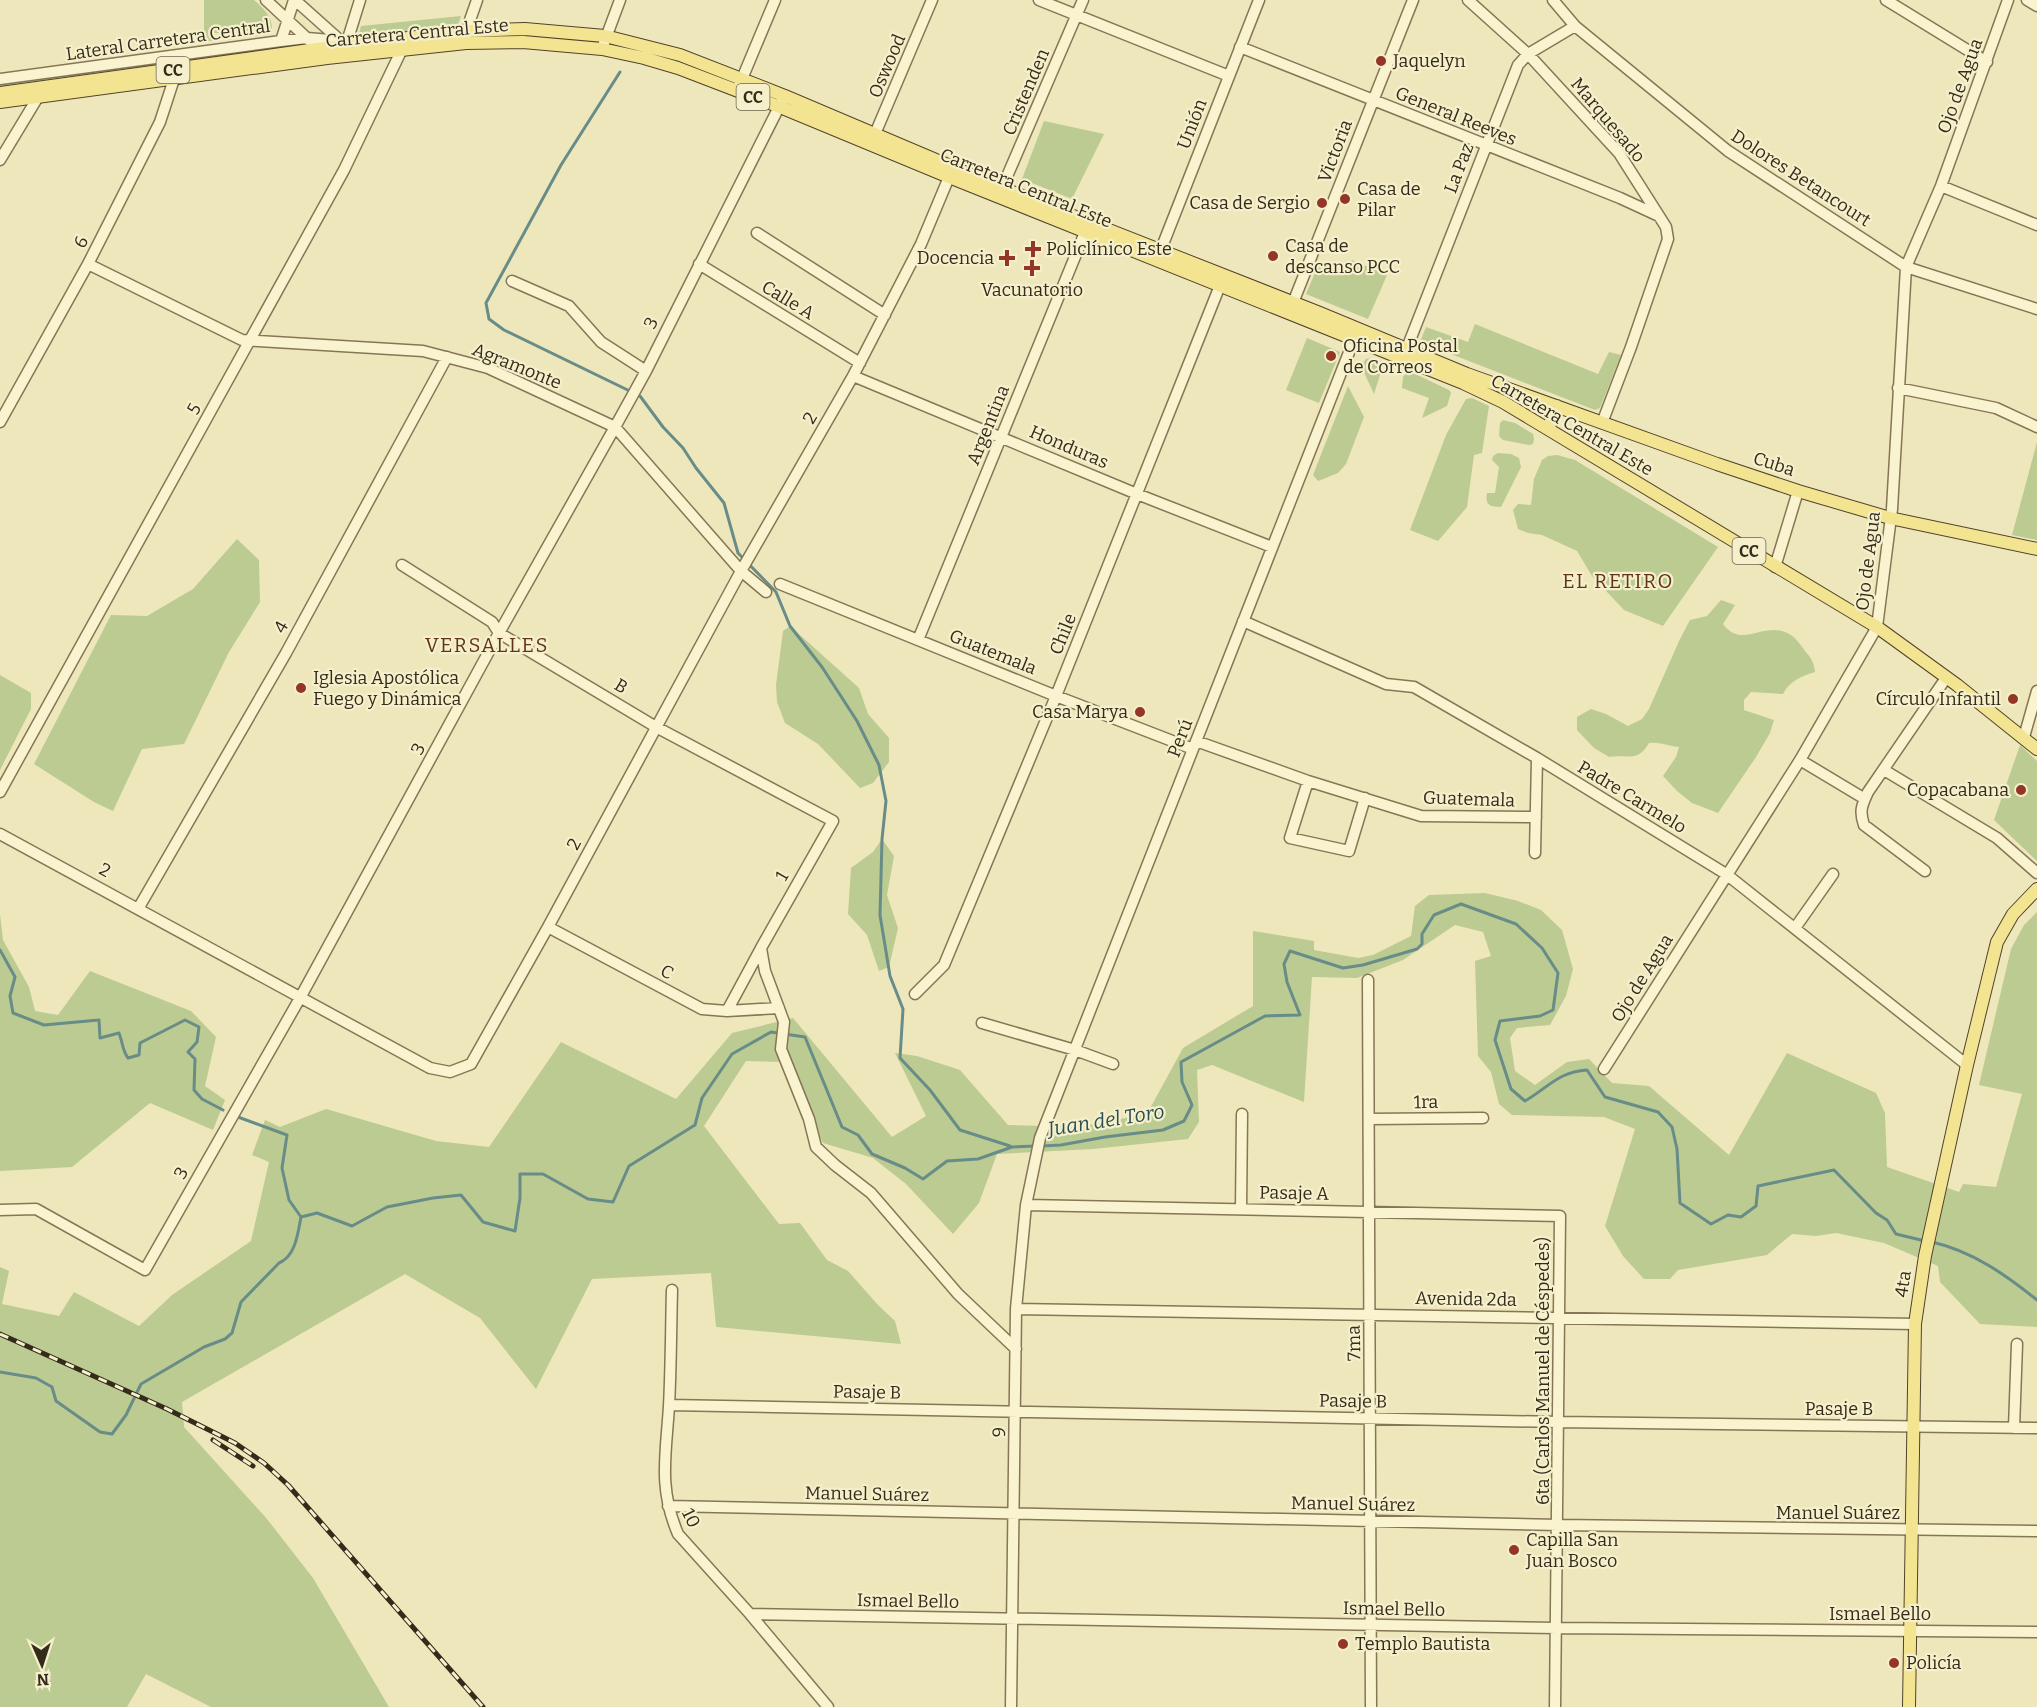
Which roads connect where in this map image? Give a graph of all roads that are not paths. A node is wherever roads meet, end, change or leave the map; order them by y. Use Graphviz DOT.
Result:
graph roads {
  1 [pos="266,0"];
  2 [pos="295,0"];
  3 [pos="360,0"];
  4 [pos="477,0"];
  5 [pos="620,0"];
  6 [pos="775,0"];
  7 [pos="932,0"];
  8 [pos="1039,0"];
  9 [pos="1083,0"];
  10 [pos="1259,0"];
  11 [pos="1413,0"];
  12 [pos="1468,0"];
  13 [pos="1553,0"];
  14 [pos="1886,0"];
  15 [pos="2008,0"];
  16 [pos="2027,0"];
  17 [pos="2037,6"];
  18 [pos="1077,15"];
  19 [pos="288,21"];
  20 [pos="1575,26"];
  21 [pos="605,36"];
  22 [pos="407,37"];
  23 [pos="466,37"];
  24 [pos="307,38"];
  25 [pos="281,41"];
  26 [pos="347,47"];
  27 [pos="1240,47"];
  28 [pos="317,48"];
  29 [pos="602,49"];
  30 [pos="402,50"];
  31 [pos="1528,54"];
  32 [pos="327,58"];
  33 [pos="1987,62"];
  34 [pos="174,74"];
  35 [pos="1229,76"];
  36 [pos="0,80"];
  37 [pos="740,85"];
  38 [pos="0,93"];
  39 [pos="38,93"];
  40 [pos="1372,100"];
  41 [pos="782,101"];
  42 [pos="0,102"];
  43 [pos="873,139"];
  44 [pos="1486,145"];
  45 [pos="0,160"];
  46 [pos="951,172"];
  47 [pos="1941,186"];
  48 [pos="1000,192"];
  49 [pos="1659,216"];
  50 [pos="2037,225"];
  51 [pos="1087,226"];
  52 [pos="757,233"];
  53 [pos="1158,255"];
  54 [pos="88,264"];
  55 [pos="699,264"];
  56 [pos="1906,267"];
  57 [pos="512,280"];
  58 [pos="1221,281"];
  59 [pos="1291,308"];
  60 [pos="2037,309"];
  61 [pos="885,315"];
  62 [pos="1356,334"];
  63 [pos="252,339"];
  64 [pos="1407,348"];
  65 [pos="447,357"];
  66 [pos="860,363"];
  67 [pos="646,371"];
  68 [pos="853,376"];
  69 [pos="1507,388"];
  70 [pos="1898,388"];
  71 [pos="1537,399"];
  72 [pos="1557,406"];
  73 [pos="1530,417"];
  74 [pos="0,422"];
  75 [pos="1602,423"];
  76 [pos="615,427"];
  77 [pos="2037,427"];
  78 [pos="1548,429"];
  79 [pos="1001,436"];
  80 [pos="1798,491"];
  81 [pos="1137,494"];
  82 [pos="1890,518"];
  83 [pos="1272,547"];
  84 [pos="2037,549"];
  85 [pos="402,565"];
  86 [pos="1775,567"];
  87 [pos="741,571"];
  88 [pos="780,584"];
  89 [pos="766,592"];
  90 [pos="1243,621"];
  91 [pos="1877,627"];
  92 [pos="499,633"];
  93 [pos="918,640"];
  94 [pos="1946,678"];
  95 [pos="2037,692"];
  96 [pos="1056,696"];
  97 [pos="656,727"];
  98 [pos="2024,737"];
  99 [pos="2037,742"];
  100 [pos="1195,745"];
  101 [pos="2037,749"];
  102 [pos="1537,758"];
  103 [pos="1800,760"];
  104 [pos="1884,770"];
  105 [pos="1308,781"];
  106 [pos="0,792"];
  107 [pos="1365,798"];
  108 [pos="1865,799"];
  109 [pos="1536,817"];
  110 [pos="833,821"];
  111 [pos="0,834"];
  112 [pos="1535,853"];
  113 [pos="1925,871"];
  114 [pos="2037,873"];
  115 [pos="1726,874"];
  116 [pos="1833,874"];
  117 [pos="2037,889"];
  118 [pos="138,909"];
  119 [pos="548,927"];
  120 [pos="1795,928"];
  121 [pos="760,948"];
  122 [pos="1368,980"];
  123 [pos="915,994"];
  124 [pos="300,998"];
  125 [pos="779,1008"];
  126 [pos="727,1011"];
  127 [pos="982,1023"];
  128 [pos="1075,1050"];
  129 [pos="1113,1064"];
  130 [pos="1967,1065"];
  131 [pos="1604,1069"];
  132 [pos="1242,1114"];
  133 [pos="1484,1118"];
  134 [pos="1369,1119"];
  135 [pos="1035,1160"];
  136 [pos="1026,1205"];
  137 [pos="1241,1209"];
  138 [pos="0,1210"];
  139 [pos="1368,1211"];
  140 [pos="1560,1216"];
  141 [pos="672,1290"];
  142 [pos="1017,1309"];
  143 [pos="1370,1313"];
  144 [pos="1560,1318"];
  145 [pos="1915,1324"];
  146 [pos="2017,1344"];
  147 [pos="1016,1349"];
  148 [pos="669,1405"];
  149 [pos="1016,1412"];
  150 [pos="1371,1418"];
  151 [pos="1558,1422"];
  152 [pos="1913,1425"];
  153 [pos="2014,1428"];
  154 [pos="2037,1428"];
  155 [pos="668,1506"];
  156 [pos="1014,1513"];
  157 [pos="1370,1521"];
  158 [pos="1558,1525"];
  159 [pos="1912,1530"];
  160 [pos="2037,1531"];
  161 [pos="750,1614"];
  162 [pos="1011,1619"];
  163 [pos="1371,1625"];
  164 [pos="1557,1628"];
  165 [pos="1911,1630"];
  166 [pos="2037,1632"];
  167 [pos="828,1707"];
  168 [pos="1011,1707"];
  169 [pos="1371,1707"];
  170 [pos="1555,1707"];
  171 [pos="1909,1707"];
  1 -- 19 [label="street"];
  2 -- 19 [label="street"];
  2 -- 26 [label="street"];
  3 -- 26 [label="street"];
  4 -- 23 [label="street"];
  5 -- 21 [label="street"];
  6 -- 37 [label="street"];
  7 -- 43 [label="street, Oswood"];
  8 -- 18 [label="street"];
  9 -- 18 [label="street, Cristenden"];
  10 -- 27 [label="street, Unión"];
  11 -- 40 [label="street, Victoria"];
  12 -- 31 [label="street, Marquesado"];
  13 -- 20 [label="street, Dolores Betancourt"];
  14 -- 33 [label="street"];
  15 -- 33 [label="street, Ojo de Agua"];
  16 -- 17 [label="street"];
  18 -- 35 [label="street"];
  18 -- 48 [label="street, Cristenden"];
  19 -- 24 [label="street"];
  19 -- 25 [label="street"];
  20 -- 31 [label="street, La Paz"];
  20 -- 56 [label="street, Dolores Betancourt"];
  21 -- 23 [label="main road, Carretera Central Este / CC"];
  21 -- 29 [label="street"];
  21 -- 37 [label="main road, Carretera Central Este / CC"];
  22 -- 23 [label="main road, Carretera Central Este / CC"];
  22 -- 26 [label="main road, Carretera Central Este / CC"];
  22 -- 30 [label="street, 5"];
  23 -- 29 [label="main road, Carretera Central Este / CC"];
  23 -- 30 [label="main road, Carretera Central Este / CC"];
  24 -- 25 [label="street, Lateral Carretera Central"];
  24 -- 26 [label="street, Lateral Carretera Central"];
  24 -- 28 [label="street"];
  25 -- 36 [label="street, Lateral Carretera Central"];
  26 -- 28 [label="main road, Carretera Central Este / CC"];
  26 -- 30 [label="main road, Carretera Central Este / CC"];
  26 -- 32 [label="main road, Carretera Central Este / CC"];
  27 -- 35 [label="street, Unión"];
  27 -- 40 [label="street, General Reeves"];
  28 -- 32 [label="street"];
  28 -- 34 [label="main road, Carretera Central Este / CC"];
  29 -- 37 [label="main road, Carretera Central Este / CC"];
  30 -- 63 [label="street, 5"];
  31 -- 44 [label="street, La Paz"];
  31 -- 49 [label="street, Marquesado"];
  32 -- 34 [label="main road, Carretera Central Este / CC"];
  33 -- 47 [label="street, Ojo de Agua"];
  34 -- 39 [label="main road, Carretera Central Este / CC"];
  34 -- 54 [label="street, 6"];
  35 -- 53 [label="street, Unión"];
  37 -- 41 [label="main road, Carretera Central Este / CC"];
  38 -- 39 [label="main road, Carretera Central Este / CC"];
  39 -- 42 [label="main road, Carretera Central Este / CC"];
  39 -- 45 [label="street"];
  40 -- 44 [label="street, General Reeves"];
  40 -- 59 [label="street, Victoria"];
  41 -- 43 [label="main road, Carretera Central Este / CC"];
  41 -- 55 [label="street, 3"];
  43 -- 46 [label="main road, Carretera Central Este / CC"];
  44 -- 49 [label="street, General Reeves"];
  44 -- 64 [label="street, La Paz"];
  46 -- 48 [label="main road, Carretera Central Este / CC"];
  46 -- 61 [label="street, 2"];
  47 -- 50 [label="street"];
  47 -- 56 [label="street, Ojo de Agua"];
  48 -- 51 [label="main road, Carretera Central Este / CC"];
  49 -- 75 [label="street, Marquesado"];
  51 -- 53 [label="main road, Carretera Central Este / CC"];
  51 -- 79 [label="street, Argentina"];
  52 -- 61 [label="street"];
  53 -- 58 [label="main road, Carretera Central Este / CC"];
  54 -- 63 [label="street, Agramonte"];
  54 -- 74 [label="street, 6"];
  55 -- 66 [label="street, Calle A"];
  55 -- 67 [label="street, 3"];
  56 -- 60 [label="street, Dolores Betancourt"];
  56 -- 70 [label="street, Ojo de Agua"];
  57 -- 67 [label="street"];
  58 -- 59 [label="main road, Carretera Central Este / CC"];
  58 -- 81 [label="street, Chile"];
  59 -- 62 [label="main road, Carretera Central Este / CC"];
  61 -- 66 [label="street, 2"];
  62 -- 64 [label="main road, Carretera Central Este / CC"];
  62 -- 73 [label="main road, Carretera Central Este / CC"];
  62 -- 83 [label="street, Perú"];
  63 -- 65 [label="street, Agramonte"];
  63 -- 106 [label="street, 5"];
  64 -- 69 [label="main road, Carretera Central Este / CC"];
  65 -- 76 [label="street, Agramonte"];
  65 -- 118 [label="street, 4"];
  66 -- 68 [label="street, 2"];
  67 -- 76 [label="street, 3"];
  68 -- 79 [label="street, Honduras"];
  68 -- 87 [label="street, 2"];
  69 -- 71 [label="main road, Cuba / CC"];
  70 -- 77 [label="street"];
  70 -- 82 [label="street, Ojo de Agua"];
  71 -- 72 [label="main road, Cuba / CC"];
  71 -- 73 [label="main road"];
  72 -- 75 [label="main road, Cuba / CC"];
  72 -- 78 [label="main road"];
  73 -- 78 [label="main road, Carretera Central Este / CC"];
  75 -- 80 [label="main road, Cuba / CC"];
  76 -- 87 [label="street, Agramonte"];
  76 -- 92 [label="street, 3"];
  78 -- 86 [label="main road, Carretera Central Este / CC"];
  79 -- 81 [label="street, Honduras"];
  79 -- 93 [label="street, Argentina"];
  80 -- 82 [label="main road, Cuba / CC"];
  80 -- 86 [label="street"];
  81 -- 83 [label="street, Honduras"];
  81 -- 96 [label="street, Chile"];
  82 -- 84 [label="main road, Cuba / CC"];
  82 -- 91 [label="street, Ojo de Agua"];
  83 -- 90 [label="street, Perú"];
  85 -- 92 [label="street, B"];
  86 -- 91 [label="main road, Carretera Central Este / CC"];
  87 -- 89 [label="street, Agramonte"];
  87 -- 97 [label="street, 2"];
  88 -- 93 [label="street, Guatemala"];
  90 -- 100 [label="street, Perú"];
  90 -- 102 [label="street, Padre Carmelo"];
  91 -- 94 [label="main road, Carretera Central Este / CC"];
  91 -- 103 [label="street, Ojo de Agua"];
  92 -- 97 [label="street, B"];
  92 -- 124 [label="street, 3"];
  93 -- 96 [label="street, Guatemala"];
  94 -- 98 [label="main road, Carretera Central Este / CC"];
  94 -- 104 [label="street"];
  95 -- 98 [label="street"];
  96 -- 100 [label="street, Guatemala"];
  96 -- 123 [label="street, Chile"];
  97 -- 110 [label="street, B"];
  97 -- 119 [label="street, 2"];
  98 -- 99 [label="main road"];
  98 -- 101 [label="main road, Carretera Central Este / CC"];
  100 -- 105 [label="street, Guatemala"];
  100 -- 128 [label="street, Perú"];
  102 -- 109 [label="street"];
  102 -- 115 [label="street, Padre Carmelo"];
  103 -- 108 [label="street"];
  103 -- 115 [label="street, Ojo de Agua"];
  104 -- 108 [label="street"];
  104 -- 114 [label="street"];
  105 -- 107 [label="street, Guatemala"];
  105 -- 107 [label="street"];
  107 -- 109 [label="street, Guatemala"];
  108 -- 113 [label="street"];
  109 -- 112 [label="street"];
  110 -- 121 [label="street, 1"];
  111 -- 118 [label="street, 2"];
  115 -- 120 [label="street, Padre Carmelo"];
  115 -- 131 [label="street, Ojo de Agua"];
  116 -- 120 [label="street"];
  117 -- 130 [label="main road, 4ta"];
  118 -- 124 [label="street, 2"];
  119 -- 124 [label="street, 2"];
  119 -- 126 [label="street, C"];
  120 -- 130 [label="street, Padre Carmelo"];
  121 -- 125 [label="street"];
  121 -- 126 [label="street, 1"];
  122 -- 134 [label="street, 7ma"];
  124 -- 138 [label="street, 3"];
  125 -- 126 [label="street, C"];
  125 -- 147 [label="street"];
  127 -- 128 [label="street"];
  128 -- 129 [label="street"];
  128 -- 135 [label="street, Perú"];
  130 -- 145 [label="main road, 4ta"];
  132 -- 137 [label="street"];
  133 -- 134 [label="street, 1ra"];
  134 -- 139 [label="street, 7ma"];
  135 -- 136 [label="street, 9"];
  136 -- 137 [label="street, Pasaje A"];
  136 -- 142 [label="street, 9"];
  137 -- 139 [label="street, Pasaje A"];
  139 -- 140 [label="street, Pasaje A"];
  139 -- 143 [label="street, 7ma"];
  140 -- 144 [label="street, 6ta (Carlos Manuel de Céspedes)"];
  141 -- 148 [label="street, 10"];
  142 -- 143 [label="street, Avenida 2da"];
  142 -- 147 [label="street, 9"];
  143 -- 144 [label="street, Avenida 2da"];
  143 -- 150 [label="street, 7ma"];
  144 -- 145 [label="street, Avenida 2da"];
  144 -- 151 [label="street, 6ta (Carlos Manuel de Céspedes)"];
  145 -- 152 [label="main road, 4ta"];
  146 -- 153 [label="street"];
  147 -- 149 [label="street, 9"];
  148 -- 149 [label="street, Pasaje B"];
  148 -- 155 [label="street, 10"];
  149 -- 150 [label="street, Pasaje B"];
  149 -- 156 [label="street, 9"];
  150 -- 151 [label="street, Pasaje B"];
  150 -- 157 [label="street, 7ma"];
  151 -- 152 [label="street, Pasaje B"];
  151 -- 158 [label="street, 6ta (Carlos Manuel de Céspedes)"];
  152 -- 153 [label="street, Pasaje B"];
  152 -- 159 [label="main road, 4ta"];
  153 -- 154 [label="street, Pasaje B"];
  155 -- 156 [label="street, Manuel Suárez"];
  155 -- 161 [label="street, 10"];
  156 -- 157 [label="street, Manuel Suárez"];
  156 -- 162 [label="street, 9"];
  157 -- 158 [label="street, Manuel Suárez"];
  157 -- 163 [label="street, 7ma"];
  158 -- 159 [label="street, Manuel Suárez"];
  158 -- 164 [label="street, 6ta (Carlos Manuel de Céspedes)"];
  159 -- 160 [label="street, Manuel Suárez"];
  159 -- 165 [label="main road, 4ta"];
  161 -- 162 [label="street, Ismael Bello"];
  161 -- 167 [label="street, 10"];
  162 -- 163 [label="street, Ismael Bello"];
  162 -- 168 [label="street, 9"];
  163 -- 164 [label="street, Ismael Bello"];
  163 -- 169 [label="street, 7ma"];
  164 -- 165 [label="street, Ismael Bello"];
  164 -- 170 [label="street, 6ta (Carlos Manuel de Céspedes)"];
  165 -- 166 [label="street, Ismael Bello"];
  165 -- 171 [label="main road, 4ta"];
}
